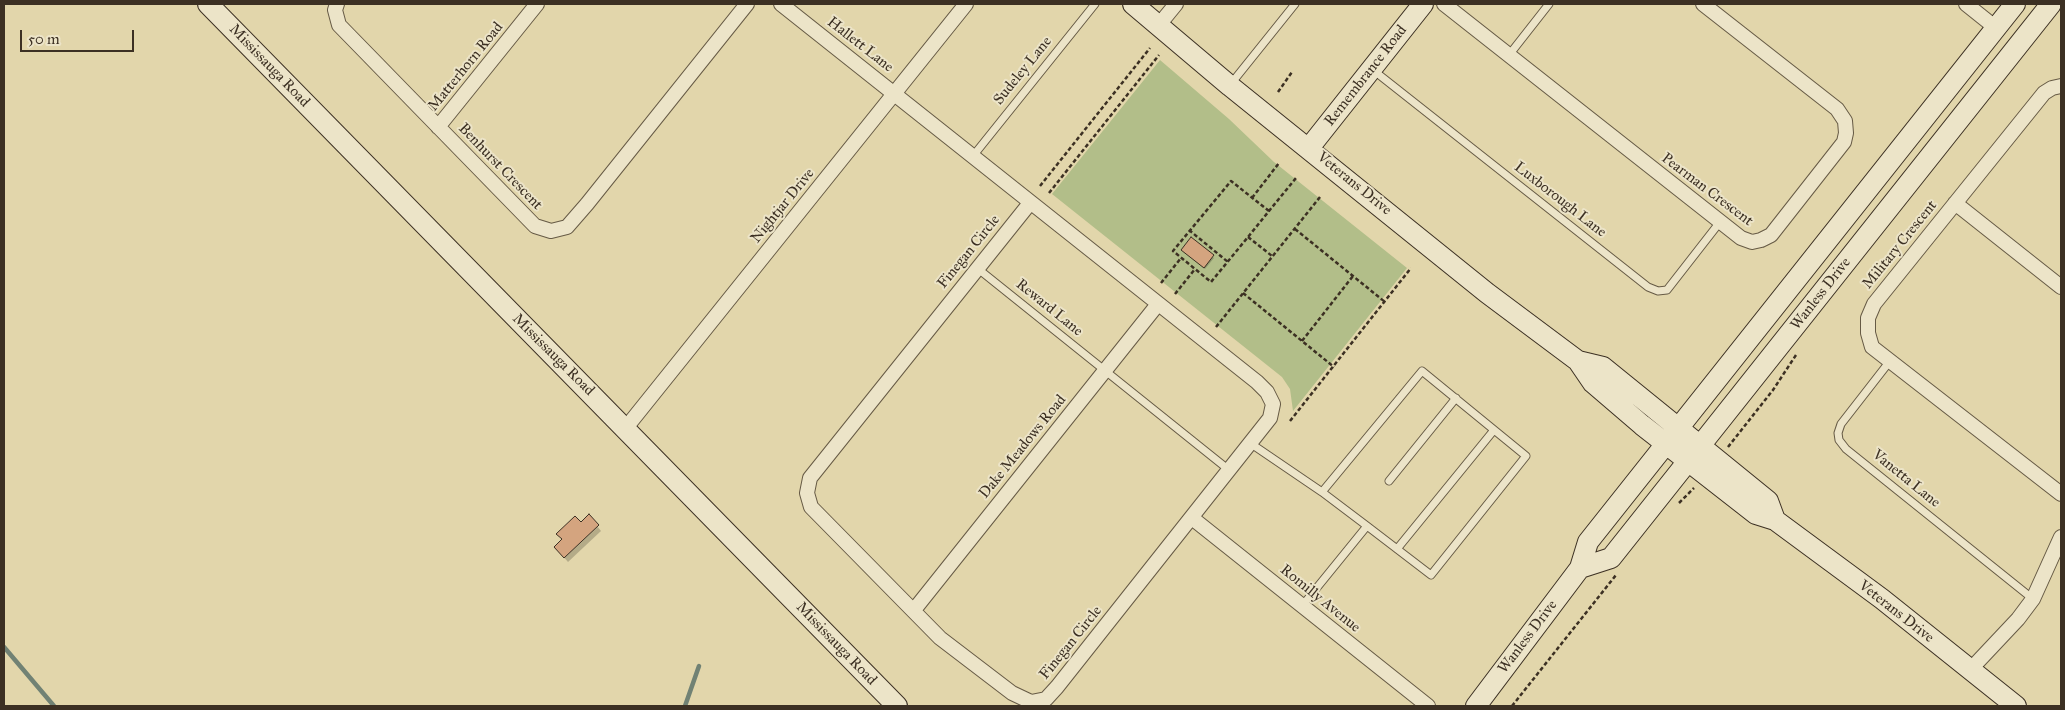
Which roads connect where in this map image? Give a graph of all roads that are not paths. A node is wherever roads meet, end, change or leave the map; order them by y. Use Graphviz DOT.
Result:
graph roads {
  1 [pos="208,4"];
  2 [pos="337,4"];
  3 [pos="537,4"];
  4 [pos="746,4"];
  5 [pos="781,4"];
  6 [pos="966,4"];
  7 [pos="1094,4"];
  8 [pos="1133,4"];
  9 [pos="1176,4"];
  10 [pos="1294,4"];
  11 [pos="1423,4"];
  12 [pos="1444,4"];
  13 [pos="1549,4"];
  14 [pos="1702,4"];
  15 [pos="1966,4"];
  16 [pos="2014,4"];
  17 [pos="2051,4"];
  18 [pos="1158,26"];
  19 [pos="1996,28"];
  20 [pos="1508,55"];
  21 [pos="1371,68"];
  22 [pos="1230,86"];
  23 [pos="2061,86"];
  24 [pos="894,94"];
  25 [pos="438,127"];
  26 [pos="1309,148"];
  27 [pos="973,156"];
  28 [pos="1030,203"];
  29 [pos="1955,203"];
  30 [pos="1720,222"];
  31 [pos="977,268"];
  32 [pos="2061,287"];
  33 [pos="1158,304"];
  34 [pos="1890,361"];
  35 [pos="1105,370"];
  36 [pos="1456,398"];
  37 [pos="625,429"];
  38 [pos="1494,430"];
  39 [pos="1672,436"];
  40 [pos="1250,443"];
  41 [pos="1694,454"];
  42 [pos="1229,470"];
  43 [pos="1389,481"];
  44 [pos="1322,492"];
  45 [pos="2061,494"];
  46 [pos="1192,518"];
  47 [pos="1367,526"];
  48 [pos="2061,537"];
  49 [pos="1397,548"];
  50 [pos="1580,568"];
  51 [pos="2033,599"];
  52 [pos="1302,606"];
  53 [pos="914,610"];
  54 [pos="1970,670"];
  55 [pos="897,706"];
  56 [pos="1428,706"];
  57 [pos="1476,706"];
  58 [pos="2016,706"];
  1 -- 37 [label="main road, Mississauga Road"];
  2 -- 25 [label="street, Benhurst Crescent"];
  3 -- 25 [label="street, Matterhorn Road"];
  4 -- 25 [label="street, Benhurst Crescent"];
  5 -- 24 [label="street, Hallett Lane"];
  6 -- 24 [label="street, Nightjar Drive"];
  7 -- 27 [label="lane, Sudeley Lane"];
  8 -- 18 [label="main road, Veterans Drive"];
  9 -- 18 [label="street"];
  10 -- 22 [label="lane"];
  11 -- 21 [label="main road, Remembrance Road"];
  12 -- 20 [label="street, Pearman Crescent"];
  13 -- 20 [label="lane"];
  14 -- 30 [label="street, Pearman Crescent"];
  15 -- 19 [label="street"];
  16 -- 19 [label="main road, Wanless Drive"];
  17 -- 41 [label="main road, Wanless Drive"];
  18 -- 22 [label="main road, Veterans Drive"];
  19 -- 39 [label="main road, Wanless Drive"];
  20 -- 30 [label="street, Pearman Crescent"];
  21 -- 26 [label="main road, Remembrance Road"];
  21 -- 30 [label="lane, Luxborough Lane"];
  22 -- 26 [label="main road, Veterans Drive"];
  23 -- 29 [label="street, Military Crescent"];
  24 -- 27 [label="street, Finegan Circle"];
  24 -- 37 [label="street, Nightjar Drive"];
  26 -- 39 [label="main road, Veterans Drive"];
  27 -- 28 [label="street, Finegan Circle"];
  28 -- 31 [label="street, Finegan Circle"];
  28 -- 33 [label="street, Finegan Circle"];
  29 -- 32 [label="street"];
  29 -- 34 [label="street, Military Crescent"];
  31 -- 35 [label="lane, Reward Lane"];
  31 -- 53 [label="street, Finegan Circle"];
  33 -- 35 [label="street, Dake Meadows Road"];
  33 -- 40 [label="street, Finegan Circle"];
  34 -- 45 [label="street, Military Crescent"];
  34 -- 51 [label="lane, Vanetta Lane"];
  35 -- 42 [label="lane, Reward Lane"];
  35 -- 53 [label="street, Dake Meadows Road"];
  36 -- 38 [label="lane"];
  36 -- 43 [label="lane"];
  36 -- 44 [label="lane"];
  37 -- 55 [label="main road, Mississauga Road"];
  38 -- 49 [label="lane"];
  38 -- 49 [label="lane"];
  39 -- 41 [label="main road, Veterans Drive"];
  39 -- 50 [label="main road, Wanless Drive"];
  40 -- 42 [label="street, Finegan Circle"];
  40 -- 44 [label="lane"];
  41 -- 50 [label="main road, Wanless Drive"];
  41 -- 54 [label="main road, Veterans Drive"];
  42 -- 46 [label="street, Finegan Circle"];
  44 -- 47 [label="lane"];
  46 -- 52 [label="street, Romilly Avenue"];
  46 -- 53 [label="street, Finegan Circle"];
  47 -- 49 [label="lane"];
  47 -- 52 [label="lane"];
  48 -- 51 [label="street"];
  50 -- 57 [label="main road, Wanless Drive"];
  51 -- 54 [label="street"];
  52 -- 56 [label="street, Romilly Avenue"];
  54 -- 58 [label="main road, Veterans Drive"];
}
